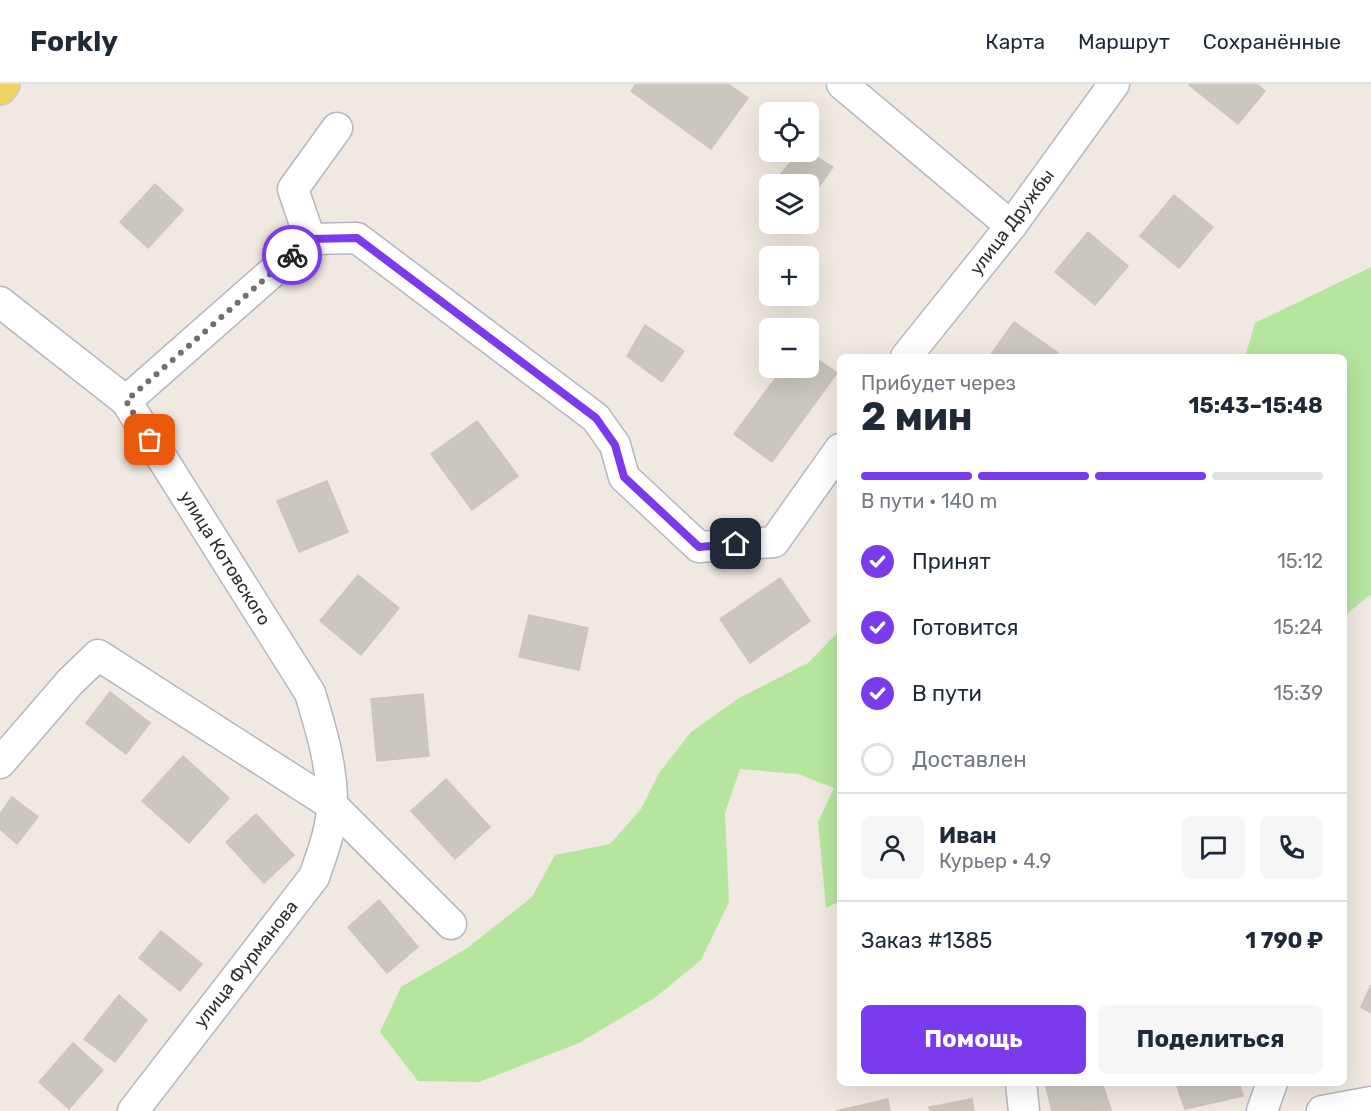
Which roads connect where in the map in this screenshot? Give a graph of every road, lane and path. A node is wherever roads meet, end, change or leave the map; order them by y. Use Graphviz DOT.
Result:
graph roads {
  1 [pos="3,84"];
  2 [pos="842,84"];
  3 [pos="1114,84"];
  4 [pos="0,88"];
  5 [pos="337,128"];
  6 [pos="1011,226"];
  7 [pos="310,239"];
  8 [pos="0,302"];
  9 [pos="908,354"];
  10 [pos="126,401"];
  11 [pos="837,452"];
  12 [pos="0,763"];
  13 [pos="332,805"];
  14 [pos="451,924"];
  15 [pos="1021,1086"];
  16 [pos="1271,1086"];
  17 [pos="1371,1102"];
  18 [pos="133,1111"];
  19 [pos="1024,1111"];
  20 [pos="1262,1111"];
  21 [pos="1322,1111"];
  1 -- 4 [label="main road"];
  2 -- 6 [label="street"];
  3 -- 6 [label="street, улица Дружбы"];
  5 -- 7 [label="street"];
  6 -- 9 [label="street, улица Дружбы"];
  7 -- 10 [label="street"];
  7 -- 11 [label="street"];
  8 -- 10 [label="street, улица Котовского"];
  10 -- 13 [label="street, улица Котовского"];
  12 -- 13 [label="street"];
  13 -- 14 [label="street"];
  13 -- 18 [label="street, улица Фурманова"];
  15 -- 19 [label="street"];
  16 -- 20 [label="street"];
  17 -- 21 [label="street"];
}
